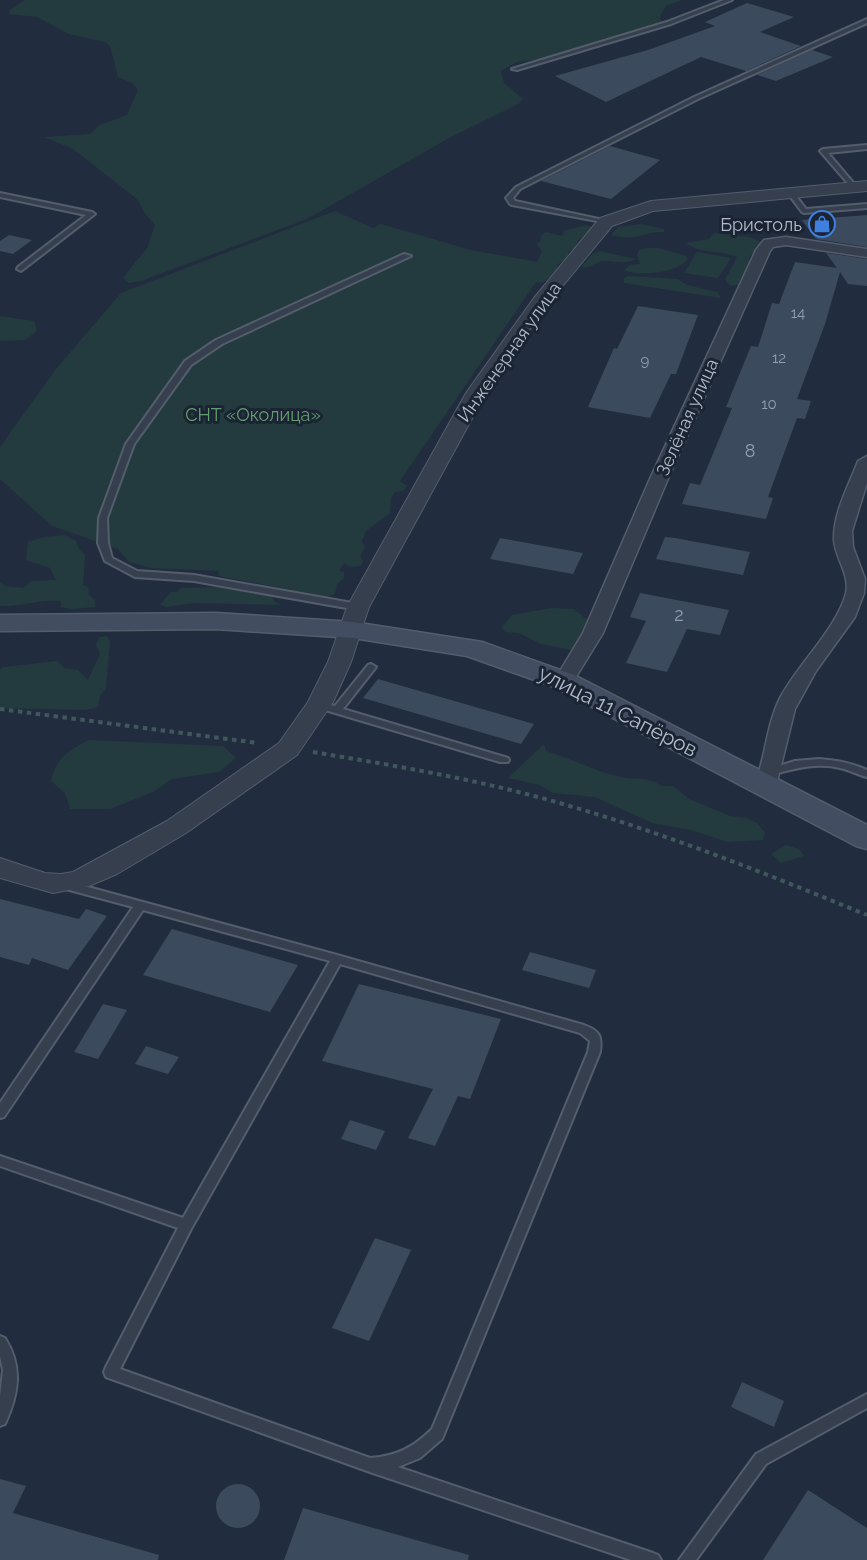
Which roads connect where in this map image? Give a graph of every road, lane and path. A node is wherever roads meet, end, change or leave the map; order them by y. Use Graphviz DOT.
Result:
graph roads {
  1 [pos="729,0"];
  2 [pos="867,21"];
  3 [pos="515,69"];
  4 [pos="867,147"];
  5 [pos="860,186"];
  6 [pos="790,192"];
  7 [pos="0,195"];
  8 [pos="867,206"];
  9 [pos="606,222"];
  10 [pos="867,253"];
  11 [pos="407,256"];
  12 [pos="21,269"];
  13 [pos="867,461"];
  14 [pos="356,618"];
  15 [pos="0,623"];
  16 [pos="370,667"];
  17 [pos="564,681"];
  18 [pos="328,708"];
  19 [pos="0,709"];
  20 [pos="289,748"];
  21 [pos="504,760"];
  22 [pos="867,774"];
  23 [pos="768,779"];
  24 [pos="867,838"];
  25 [pos="0,867"];
  26 [pos="63,884"];
  27 [pos="141,905"];
  28 [pos="867,915"];
  29 [pos="337,959"];
  30 [pos="0,1113"];
  31 [pos="0,1161"];
  32 [pos="186,1225"];
  33 [pos="0,1342"];
  34 [pos="867,1401"];
  35 [pos="0,1419"];
  36 [pos="370,1465"];
  37 [pos="653,1560"];
  38 [pos="687,1560"];
  1 -- 3 [label="lane"];
  2 -- 9 [label="lane"];
  4 -- 5 [label="lane"];
  5 -- 6 [label="street"];
  6 -- 8 [label="lane"];
  6 -- 9 [label="street"];
  7 -- 12 [label="lane"];
  9 -- 14 [label="street, Инженерная улица"];
  10 -- 17 [label="street, Зелёная улица"];
  11 -- 14 [label="lane"];
  13 -- 23 [label="street"];
  14 -- 15 [label="main road, улица 11 Сапёров"];
  14 -- 17 [label="main road, улица 11 Сапёров"];
  14 -- 18 [label="street, Инженерная улица"];
  16 -- 18 [label="lane"];
  17 -- 23 [label="main road, улица 11 Сапёров"];
  18 -- 20 [label="street, Инженерная улица"];
  18 -- 21 [label="lane"];
  19 -- 20 [label="path"];
  20 -- 26 [label="street"];
  20 -- 28 [label="path"];
  22 -- 23 [label="lane"];
  23 -- 24 [label="main road, улица 11 Сапёров"];
  25 -- 26 [label="street"];
  26 -- 27 [label="lane"];
  27 -- 29 [label="lane"];
  27 -- 30 [label="lane"];
  29 -- 32 [label="lane"];
  29 -- 36 [label="lane"];
  31 -- 32 [label="lane"];
  32 -- 36 [label="lane"];
  33 -- 35 [label="lane"];
  34 -- 38 [label="lane"];
  36 -- 37 [label="lane"];
}
